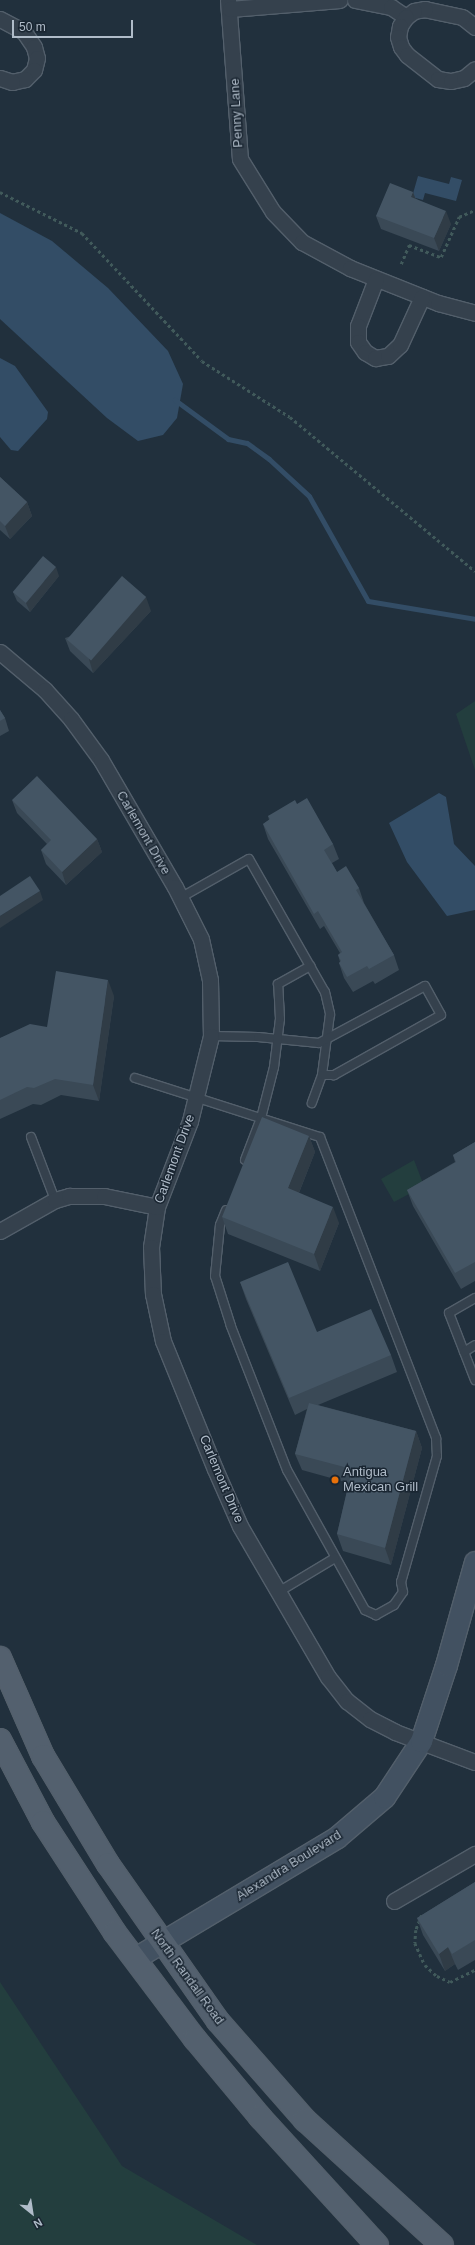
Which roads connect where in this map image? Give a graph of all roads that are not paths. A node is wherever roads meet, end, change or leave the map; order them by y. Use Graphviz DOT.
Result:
graph roads {
  1 [pos="340,0"];
  2 [pos="355,0"];
  3 [pos="229,5"];
  4 [pos="406,17"];
  5 [pos="0,19"];
  6 [pos="475,27"];
  7 [pos="475,69"];
  8 [pos="0,78"];
  9 [pos="376,279"];
  10 [pos="422,297"];
  11 [pos="475,313"];
  12 [pos="0,652"];
  13 [pos="180,898"];
  14 [pos="310,966"];
  15 [pos="211,1036"];
  16 [pos="278,1039"];
  17 [pos="326,1039"];
  18 [pos="322,1075"];
  19 [pos="135,1078"];
  20 [pos="196,1099"];
  21 [pos="312,1102"];
  22 [pos="261,1118"];
  23 [pos="31,1137"];
  24 [pos="242,1168"];
  25 [pos="55,1200"];
  26 [pos="228,1204"];
  27 [pos="157,1206"];
  28 [pos="0,1231"];
  29 [pos="475,1298"];
  30 [pos="475,1345"];
  31 [pos="464,1352"];
  32 [pos="475,1380"];
  33 [pos="335,1558"];
  34 [pos="475,1562"];
  35 [pos="280,1591"];
  36 [pos="0,1658"];
  37 [pos="0,1740"];
  38 [pos="421,1741"];
  39 [pos="475,1762"];
  40 [pos="475,1854"];
  41 [pos="394,1901"];
  42 [pos="161,1942"];
  43 [pos="135,1958"];
  44 [pos="377,2245"];
  45 [pos="442,2245"];
  1 -- 3 [label="street"];
  2 -- 4 [label="street"];
  3 -- 9 [label="street, Penny Lane"];
  4 -- 6 [label="street"];
  4 -- 7 [label="street"];
  5 -- 8 [label="street"];
  9 -- 10 [label="street, Penny Lane"];
  9 -- 10 [label="street"];
  10 -- 11 [label="street, Penny Lane"];
  12 -- 13 [label="street, Carlemont Drive"];
  13 -- 14 [label="lane"];
  13 -- 15 [label="street, Carlemont Drive"];
  14 -- 16 [label="lane"];
  14 -- 17 [label="lane"];
  15 -- 16 [label="lane"];
  15 -- 20 [label="street, Carlemont Drive"];
  16 -- 17 [label="lane"];
  16 -- 22 [label="lane"];
  17 -- 18 [label="lane"];
  17 -- 18 [label="lane"];
  18 -- 21 [label="lane"];
  19 -- 20 [label="lane"];
  20 -- 22 [label="lane"];
  20 -- 27 [label="street, Carlemont Drive"];
  22 -- 24 [label="lane"];
  22 -- 33 [label="lane"];
  23 -- 25 [label="lane"];
  25 -- 27 [label="street"];
  25 -- 28 [label="street"];
  26 -- 33 [label="lane"];
  27 -- 35 [label="street, Carlemont Drive"];
  29 -- 31 [label="lane"];
  30 -- 31 [label="lane"];
  31 -- 32 [label="lane"];
  33 -- 35 [label="lane"];
  34 -- 38 [label="street, Alexandra Boulevard"];
  35 -- 38 [label="street, Carlemont Drive"];
  36 -- 42 [label="main road, North Randall Road"];
  37 -- 43 [label="main road"];
  38 -- 39 [label="street, Carlemont Drive"];
  38 -- 42 [label="street, Alexandra Boulevard"];
  40 -- 41 [label="street"];
  42 -- 43 [label="street, Alexandra Boulevard"];
  42 -- 45 [label="main road, North Randall Road"];
  43 -- 44 [label="main road"];
}
